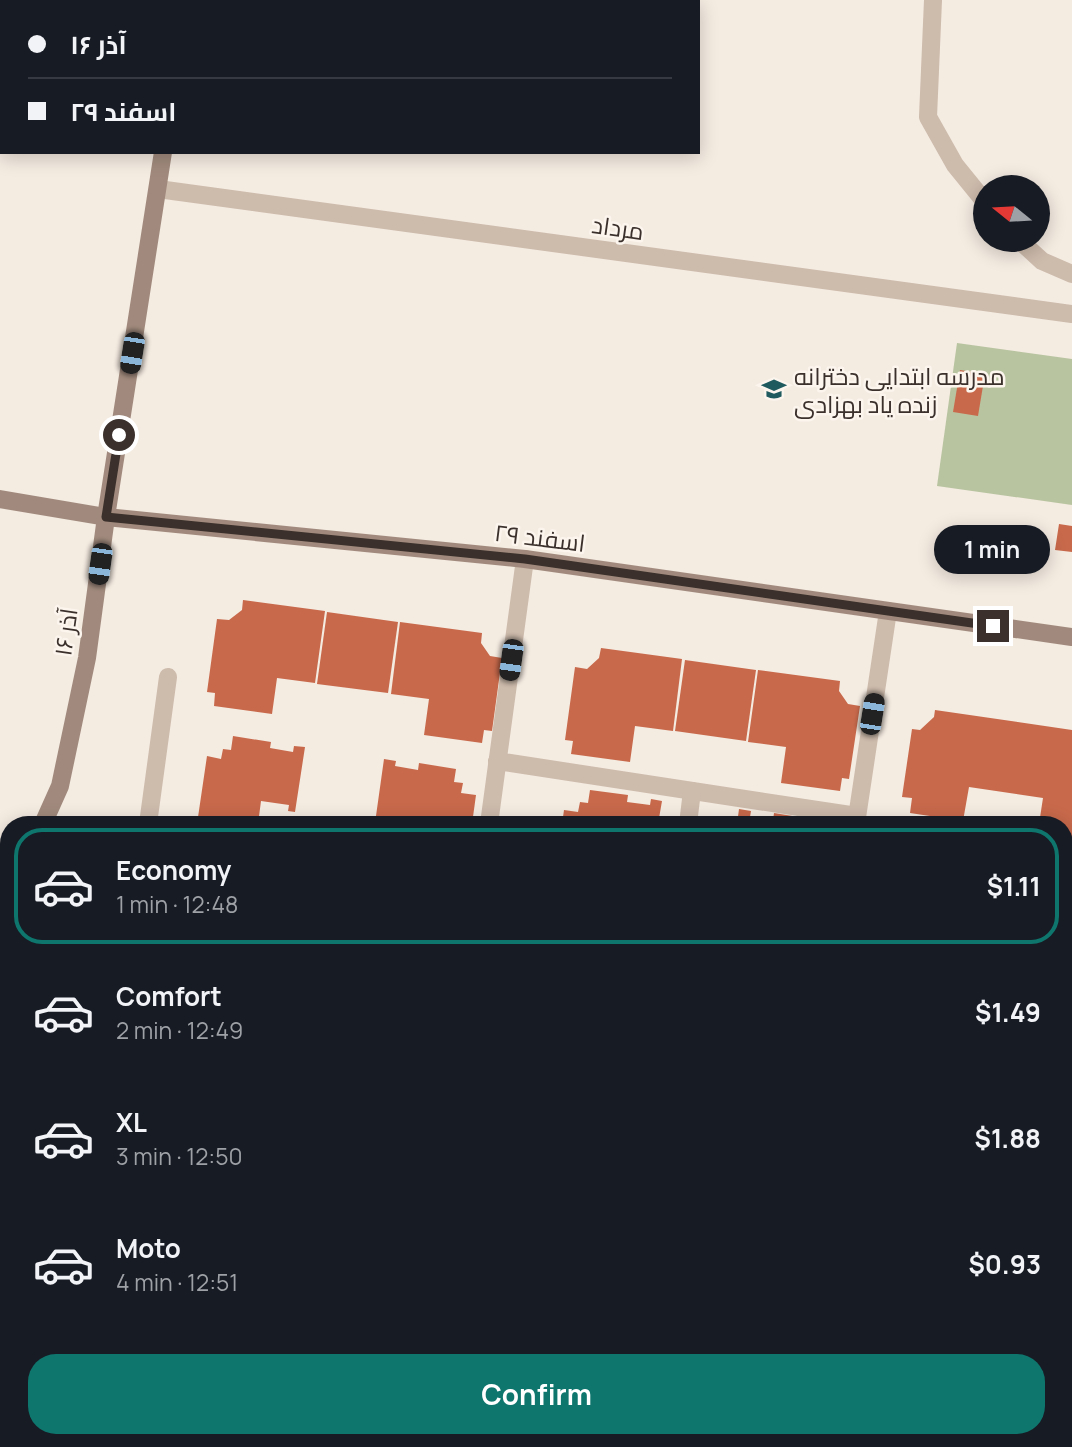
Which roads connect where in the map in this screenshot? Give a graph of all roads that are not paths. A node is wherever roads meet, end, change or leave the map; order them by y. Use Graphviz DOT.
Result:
graph roads {
  1 [pos="933,0"];
  2 [pos="163,154"];
  3 [pos="973,187"];
  4 [pos="158,189"];
  5 [pos="1032,252"];
  6 [pos="1072,274"];
  7 [pos="1072,314"];
  8 [pos="0,499"];
  9 [pos="106,517"];
  10 [pos="525,559"];
  11 [pos="888,611"];
  12 [pos="1072,637"];
  13 [pos="168,677"];
  14 [pos="497,761"];
  15 [pos="692,791"];
  16 [pos="47,816"];
  17 [pos="149,816"];
  18 [pos="489,816"];
  19 [pos="689,816"];
  20 [pos="833,816"];
  21 [pos="857,816"];
  1 -- 3 [label="street"];
  2 -- 4 [label="main road, ۱۶ آذر"];
  4 -- 7 [label="street, مرداد"];
  4 -- 9 [label="main road, ۱۶ آذر"];
  5 -- 6 [label="street"];
  8 -- 9 [label="main road, ۲۹ اسفند"];
  9 -- 10 [label="main road, ۲۹ اسفند"];
  9 -- 16 [label="main road, ۱۶ آذر"];
  10 -- 11 [label="main road, ۲۹ اسفند"];
  10 -- 14 [label="street"];
  11 -- 12 [label="main road, ۲۹ اسفند"];
  11 -- 21 [label="street"];
  13 -- 17 [label="street"];
  14 -- 15 [label="street"];
  14 -- 18 [label="street"];
  15 -- 19 [label="street"];
  15 -- 20 [label="street"];
}
